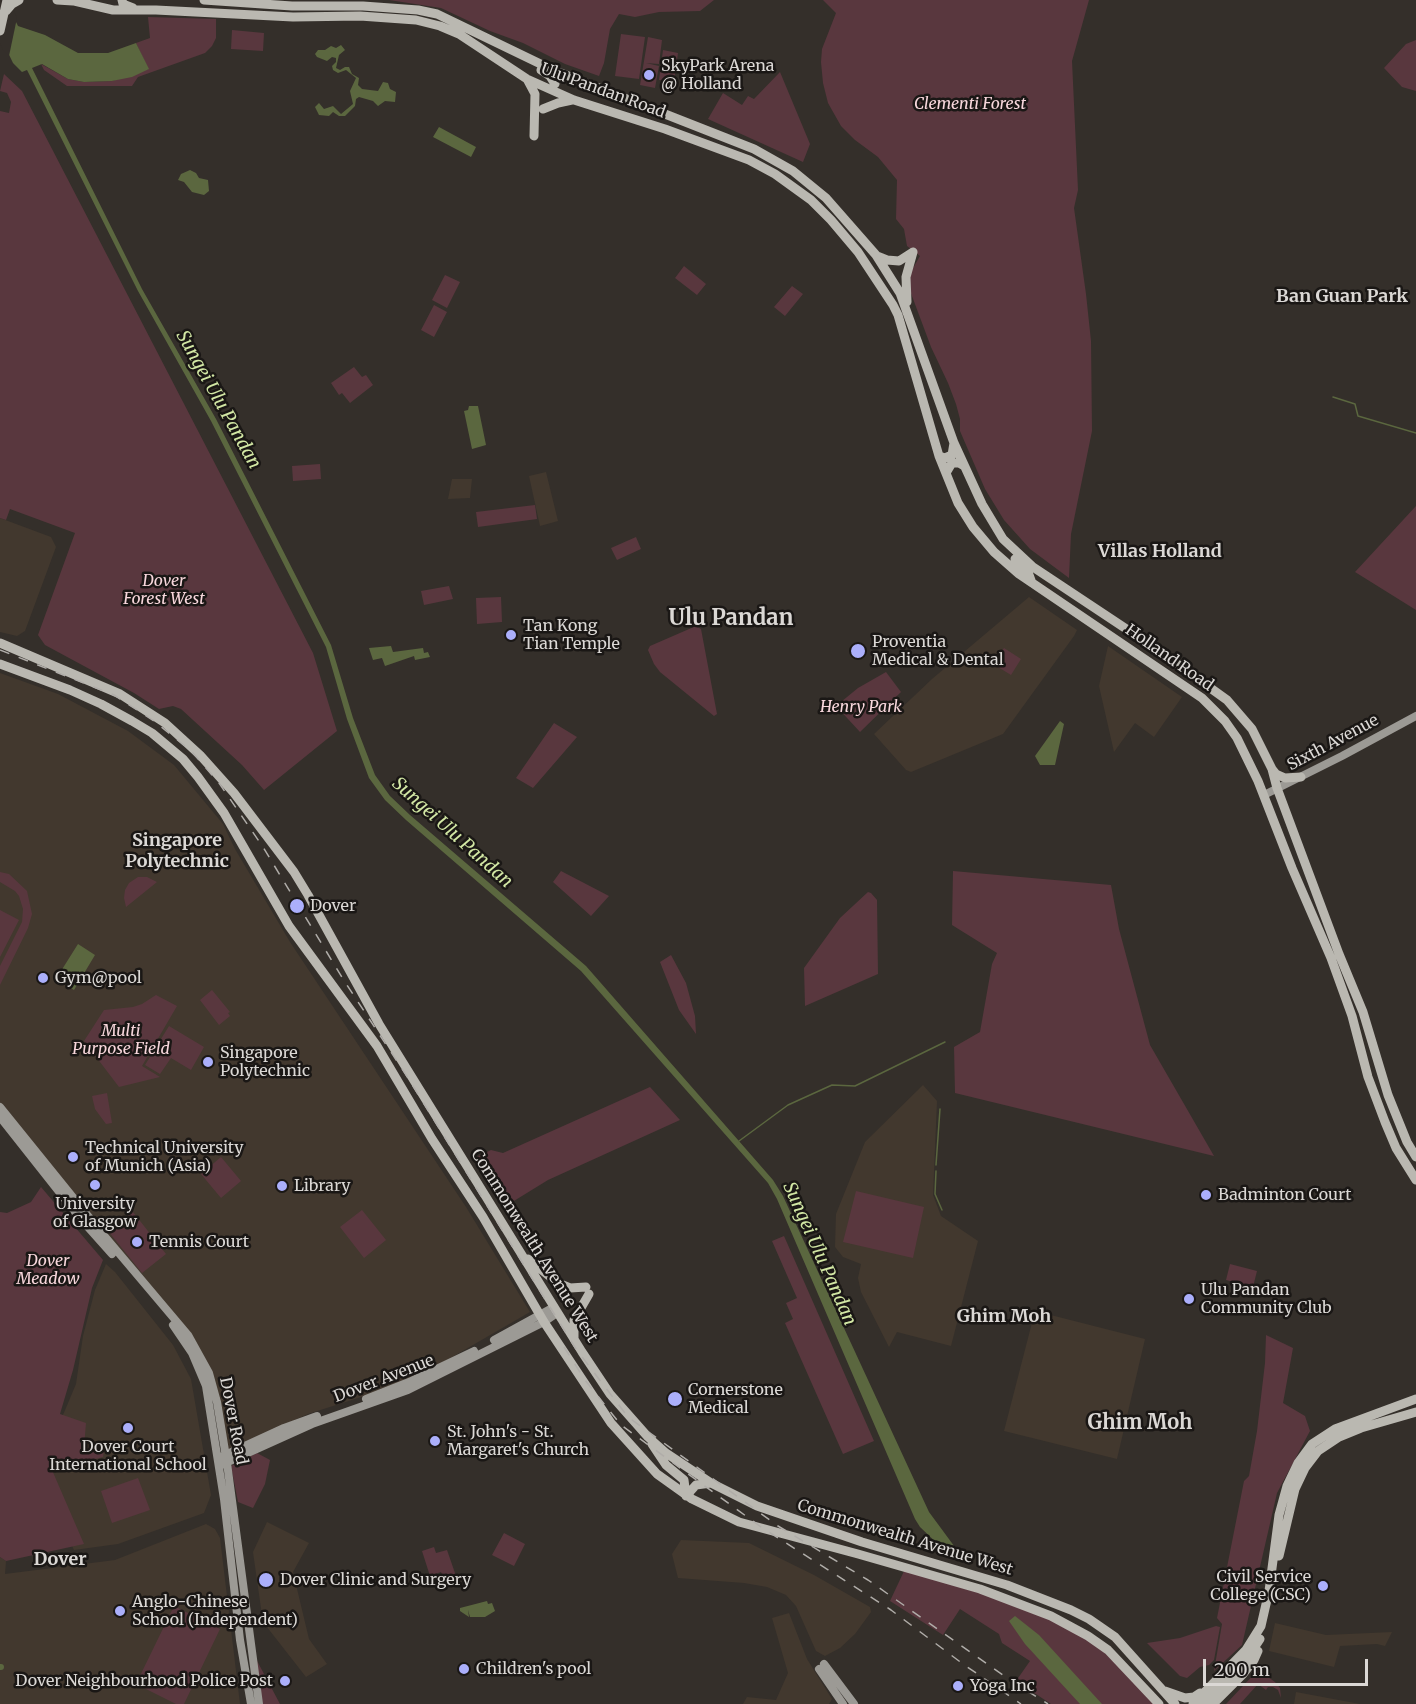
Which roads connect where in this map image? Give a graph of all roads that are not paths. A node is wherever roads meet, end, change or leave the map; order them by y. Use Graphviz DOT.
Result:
graph roads {
  1 [pos="57,0"];
  2 [pos="71,0"];
  3 [pos="122,0"];
  4 [pos="204,0"];
  5 [pos="13,1"];
  6 [pos="144,10"];
  7 [pos="0,31"];
  8 [pos="509,50"];
  9 [pos="527,79"];
  10 [pos="555,84"];
  11 [pos="574,100"];
  12 [pos="543,109"];
  13 [pos="534,136"];
  14 [pos="876,255"];
  15 [pos="893,305"];
  16 [pos="907,309"];
  17 [pos="954,443"];
  18 [pos="939,456"];
  19 [pos="964,466"];
  20 [pos="946,473"];
  21 [pos="982,504"];
  22 [pos="1032,583"];
  23 [pos="0,643"];
  24 [pos="0,664"];
  25 [pos="1180,666"];
  26 [pos="1191,690"];
  27 [pos="1416,716"];
  28 [pos="1272,769"];
  29 [pos="1301,777"];
  30 [pos="1277,788"];
  31 [pos="1264,795"];
  32 [pos="408,1071"];
  33 [pos="425,1099"];
  34 [pos="410,1103"];
  35 [pos="0,1107"];
  36 [pos="417,1114"];
  37 [pos="0,1117"];
  38 [pos="1416,1157"];
  39 [pos="1416,1180"];
  40 [pos="520,1252"];
  41 [pos="556,1310"];
  42 [pos="543,1319"];
  43 [pos="186,1337"];
  44 [pos="575,1340"];
  45 [pos="1416,1400"];
  46 [pos="1416,1412"];
  47 [pos="648,1437"];
  48 [pos="222,1461"];
  49 [pos="711,1484"];
  50 [pos="687,1496"];
  51 [pos="1257,1644"];
  52 [pos="1210,1686"];
  53 [pos="1163,1690"];
  54 [pos="1156,1702"];
  55 [pos="251,1704"];
  56 [pos="259,1704"];
  57 [pos="843,1704"];
  58 [pos="854,1704"];
  59 [pos="1175,1704"];
  60 [pos="1192,1704"];
  61 [pos="1203,1704"];
  62 [pos="1213,1704"];
  1 -- 2 [label="main road, Ulu Pandan Road"];
  2 -- 6 [label="main road, Ulu Pandan Road"];
  3 -- 6 [label="main road"];
  4 -- 8 [label="main road, Ulu Pandan Road"];
  5 -- 7 [label="main road"];
  6 -- 9 [label="main road, Ulu Pandan Road"];
  8 -- 10 [label="main road"];
  8 -- 14 [label="main road, Ulu Pandan Road"];
  9 -- 11 [label="main road, Ulu Pandan Road"];
  9 -- 13 [label="main road"];
  11 -- 12 [label="main road"];
  11 -- 15 [label="main road, Ulu Pandan Road"];
  14 -- 16 [label="main road, Ulu Pandan Road"];
  14 -- 16 [label="main road"];
  15 -- 18 [label="main road, Holland Road"];
  16 -- 17 [label="main road, Holland Road"];
  17 -- 18 [label="main road"];
  17 -- 19 [label="main road, Holland Road"];
  18 -- 20 [label="main road, Holland Road"];
  19 -- 20 [label="main road"];
  19 -- 21 [label="main road, Holland Road"];
  20 -- 22 [label="main road, Holland Road"];
  21 -- 22 [label="main road"];
  21 -- 25 [label="main road, Holland Road"];
  22 -- 26 [label="main road, Holland Road"];
  23 -- 32 [label="main road, Commonwealth Avenue West"];
  24 -- 34 [label="main road, Commonwealth Avenue West"];
  25 -- 26 [label="main road"];
  25 -- 28 [label="main road, Holland Road"];
  26 -- 31 [label="main road, Holland Road"];
  27 -- 29 [label="street, Sixth Avenue"];
  28 -- 29 [label="main road"];
  28 -- 30 [label="main road, Holland Road"];
  29 -- 30 [label="street, Sixth Avenue"];
  30 -- 31 [label="street, Sixth Avenue"];
  30 -- 38 [label="main road, Holland Road"];
  31 -- 39 [label="main road, Holland Road"];
  32 -- 33 [label="main road, Commonwealth Avenue West"];
  32 -- 34 [label="main road"];
  33 -- 36 [label="main road"];
  33 -- 40 [label="main road, Commonwealth Avenue West"];
  34 -- 36 [label="main road, Commonwealth Avenue West"];
  35 -- 43 [label="street, Dover Road"];
  36 -- 42 [label="main road, Commonwealth Avenue West"];
  37 -- 43 [label="street, Dover Road"];
  40 -- 41 [label="main road, Commonwealth Avenue West"];
  40 -- 44 [label="main road"];
  41 -- 42 [label="street, Dover Avenue"];
  41 -- 44 [label="main road, Commonwealth Avenue West"];
  42 -- 48 [label="street, Dover Avenue"];
  42 -- 50 [label="main road, Commonwealth Avenue West"];
  43 -- 48 [label="street, Dover Road"];
  44 -- 47 [label="main road, Commonwealth Avenue West"];
  45 -- 52 [label="main road"];
  46 -- 51 [label="main road"];
  47 -- 49 [label="main road, Commonwealth Avenue West"];
  47 -- 50 [label="main road"];
  48 -- 55 [label="street, Dover Road"];
  48 -- 56 [label="street, Dover Road"];
  49 -- 50 [label="main road"];
  49 -- 53 [label="main road, Commonwealth Avenue West"];
  50 -- 54 [label="main road, Commonwealth Avenue West"];
  51 -- 61 [label="main road"];
  51 -- 62 [label="main road"];
  52 -- 53 [label="main road"];
  52 -- 60 [label="main road"];
  53 -- 59 [label="main road, Commonwealth Avenue West"];
  57 -- 58 [label="street"];
}
